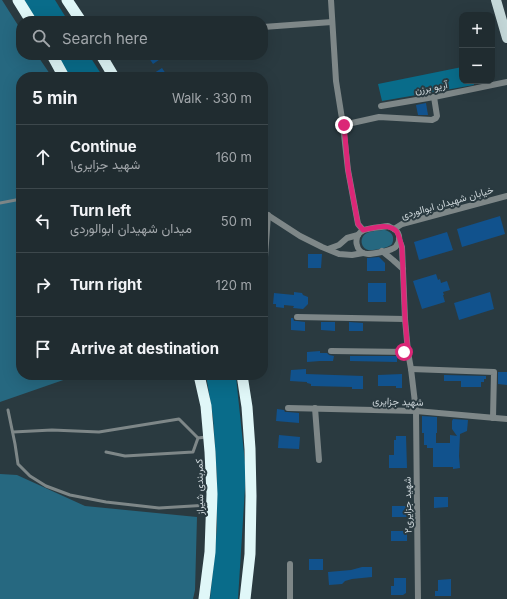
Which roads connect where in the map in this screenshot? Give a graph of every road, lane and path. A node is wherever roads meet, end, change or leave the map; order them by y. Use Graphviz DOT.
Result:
graph roads {
  1 [pos="18,0"];
  2 [pos="67,0"];
  3 [pos="331,0"];
  4 [pos="496,0"];
  5 [pos="28,16"];
  6 [pos="78,16"];
  7 [pos="332,22"];
  8 [pos="268,27"];
  9 [pos="507,38"];
  10 [pos="55,60"];
  11 [pos="104,60"];
  12 [pos="61,72"];
  13 [pos="111,72"];
  14 [pos="507,82"];
  15 [pos="434,97"];
  16 [pos="381,106"];
  17 [pos="344,125"];
  18 [pos="507,196"];
  19 [pos="16,200"];
  20 [pos="0,203"];
  21 [pos="268,215"];
  22 [pos="394,229"];
  23 [pos="363,230"];
  24 [pos="358,235"];
  25 [pos="399,239"];
  26 [pos="328,250"];
  27 [pos="382,251"];
  28 [pos="363,253"];
  29 [pos="403,269"];
  30 [pos="297,316"];
  31 [pos="405,319"];
  32 [pos="332,351"];
  33 [pos="408,352"];
  34 [pos="411,369"];
  35 [pos="201,380"];
  36 [pos="243,380"];
  37 [pos="288,408"];
  38 [pos="315,408"];
  39 [pos="8,410"];
  40 [pos="416,411"];
  41 [pos="494,418"];
  42 [pos="507,419"];
  43 [pos="13,432"];
  44 [pos="204,437"];
  45 [pos="106,452"];
  46 [pos="319,460"];
  47 [pos="212,505"];
  48 [pos="290,564"];
  49 [pos="204,599"];
  50 [pos="245,599"];
  51 [pos="290,599"];
  52 [pos="418,599"];
  1 -- 5 [label="highway"];
  2 -- 6 [label="highway"];
  3 -- 7 [label="street"];
  4 -- 9 [label="main road"];
  7 -- 8 [label="street"];
  7 -- 17 [label="street"];
  10 -- 12 [label="highway"];
  11 -- 13 [label="highway"];
  14 -- 15 [label="street, آریو برزن"];
  15 -- 16 [label="street, آریو برزن"];
  15 -- 17 [label="street"];
  17 -- 23 [label="street"];
  18 -- 22 [label="street, خیابان شهیدان ابوالوردی"];
  19 -- 20 [label="lane"];
  21 -- 26 [label="street"];
  22 -- 23 [label="street"];
  22 -- 25 [label="street"];
  23 -- 24 [label="street"];
  24 -- 26 [label="street"];
  24 -- 28 [label="street"];
  25 -- 27 [label="street"];
  25 -- 29 [label="street, شهید جزایری۲"];
  26 -- 28 [label="street"];
  27 -- 28 [label="street"];
  27 -- 29 [label="street"];
  29 -- 31 [label="street, شهید جزایری۲"];
  30 -- 31 [label="street"];
  31 -- 33 [label="street, شهید جزایری۲"];
  32 -- 33 [label="street"];
  33 -- 34 [label="street, شهید جزایری۲"];
  34 -- 40 [label="street, شهید جزایری۲"];
  34 -- 41 [label="street"];
  35 -- 44 [label="highway, کمربندی شیراز"];
  36 -- 50 [label="highway"];
  37 -- 38 [label="street, شهید جزایری"];
  38 -- 40 [label="street, شهید جزایری"];
  38 -- 46 [label="street"];
  39 -- 43 [label="lane"];
  40 -- 41 [label="street, شهید جزایری"];
  40 -- 52 [label="street, شهید جزایری۲"];
  41 -- 42 [label="street, شهید جزایری"];
  43 -- 44 [label="lane"];
  43 -- 47 [label="lane"];
  44 -- 45 [label="lane"];
  44 -- 47 [label="highway, کمربندی شیراز"];
  47 -- 49 [label="highway, کمربندی شیراز"];
  48 -- 51 [label="street"];
}
